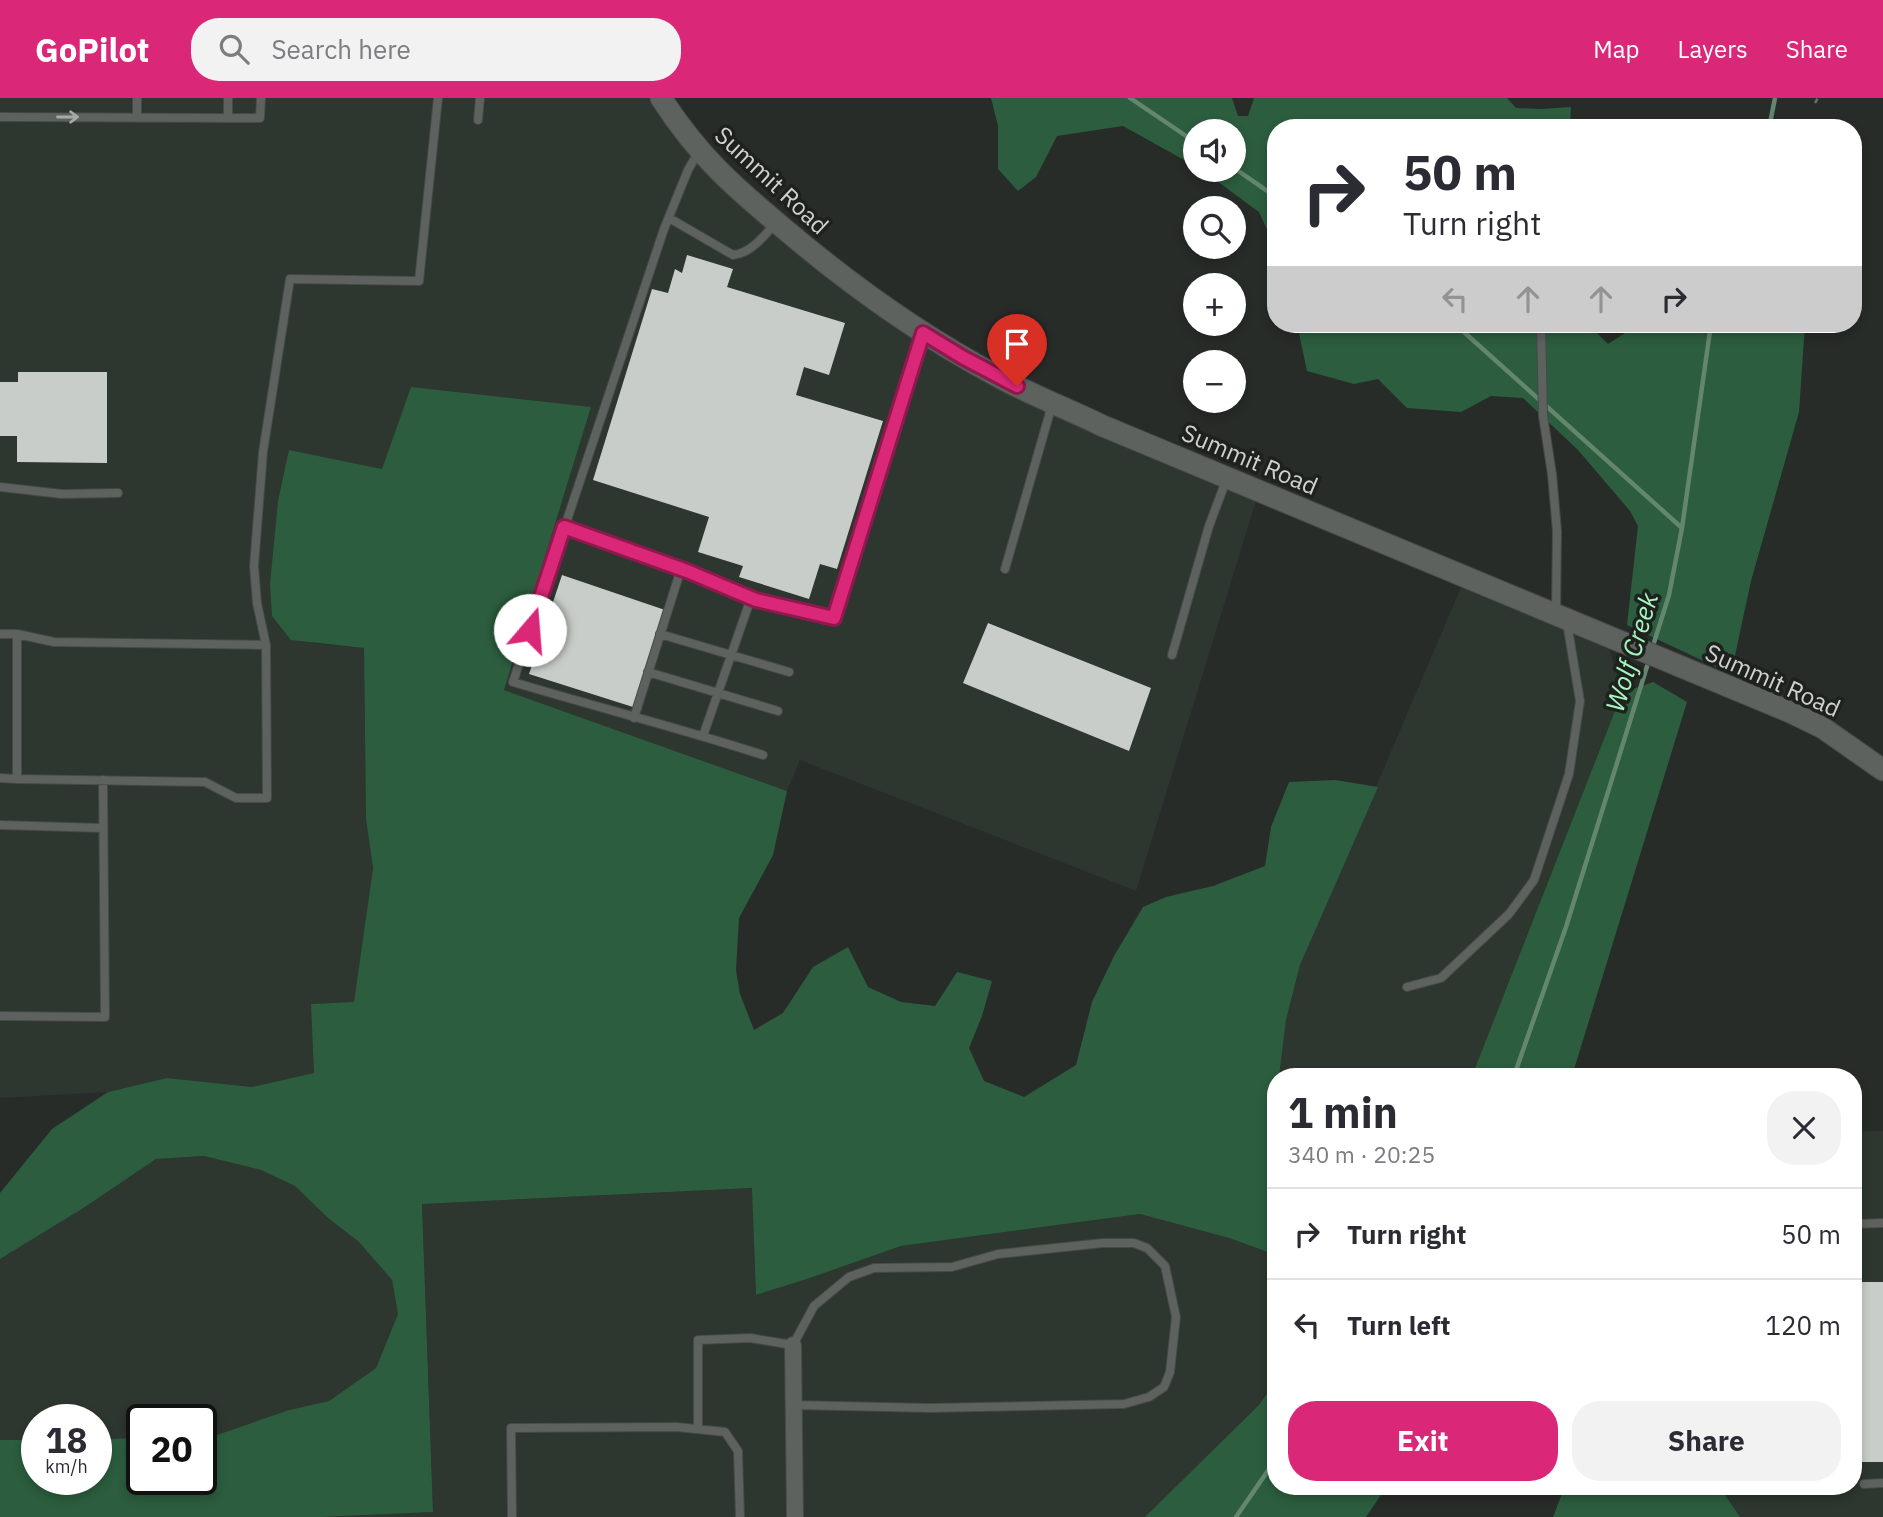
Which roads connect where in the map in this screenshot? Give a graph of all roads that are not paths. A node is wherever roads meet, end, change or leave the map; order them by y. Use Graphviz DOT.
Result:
graph roads {
  1 [pos="137,98"];
  2 [pos="228,98"];
  3 [pos="261,98"];
  4 [pos="438,98"];
  5 [pos="480,98"];
  6 [pos="661,98"];
  7 [pos="0,117"];
  8 [pos="136,118"];
  9 [pos="228,118"];
  10 [pos="478,120"];
  11 [pos="699,151"];
  12 [pos="668,218"];
  13 [pos="776,223"];
  14 [pos="923,333"];
  15 [pos="1541,333"];
  16 [pos="1052,402"];
  17 [pos="1227,478"];
  18 [pos="0,488"];
  19 [pos="118,494"];
  20 [pos="564,527"];
  21 [pos="681,569"];
  22 [pos="1005,569"];
  23 [pos="751,598"];
  24 [pos="1561,618"];
  25 [pos="0,634"];
  26 [pos="17,634"];
  27 [pos="660,634"];
  28 [pos="265,645"];
  29 [pos="731,654"];
  30 [pos="1172,655"];
  31 [pos="648,672"];
  32 [pos="789,672"];
  33 [pos="717,695"];
  34 [pos="778,711"];
  35 [pos="634,718"];
  36 [pos="703,736"];
  37 [pos="762,755"];
  38 [pos="1883,769"];
  39 [pos="0,778"];
  40 [pos="17,779"];
  41 [pos="103,780"];
  42 [pos="0,825"];
  43 [pos="102,828"];
  44 [pos="1408,987"];
  45 [pos="0,1016"];
  46 [pos="1883,1223"];
  47 [pos="1862,1224"];
  48 [pos="793,1345"];
  49 [pos="793,1405"];
  50 [pos="698,1429"];
  51 [pos="1864,1483"];
  52 [pos="1883,1483"];
  53 [pos="512,1517"];
  54 [pos="740,1517"];
  55 [pos="795,1517"];
  1 -- 8 [label="lane"];
  2 -- 9 [label="lane"];
  3 -- 9 [label="lane"];
  4 -- 28 [label="lane"];
  5 -- 10 [label="lane"];
  6 -- 11 [label="street, Summit Road"];
  7 -- 8 [label="lane, one-way"];
  8 -- 9 [label="lane"];
  11 -- 12 [label="lane"];
  11 -- 13 [label="street, Summit Road"];
  12 -- 13 [label="lane"];
  12 -- 20 [label="lane"];
  13 -- 14 [label="street, Summit Road"];
  14 -- 16 [label="street, Summit Road"];
  14 -- 23 [label="lane"];
  15 -- 24 [label="lane"];
  16 -- 17 [label="street, Summit Road"];
  16 -- 22 [label="lane"];
  17 -- 24 [label="street, Summit Road"];
  17 -- 30 [label="lane"];
  18 -- 19 [label="lane"];
  20 -- 21 [label="lane"];
  20 -- 35 [label="lane"];
  21 -- 23 [label="lane"];
  21 -- 27 [label="lane"];
  23 -- 29 [label="lane"];
  24 -- 38 [label="street, Summit Road"];
  24 -- 44 [label="lane"];
  25 -- 26 [label="lane"];
  26 -- 28 [label="lane"];
  26 -- 40 [label="lane"];
  27 -- 29 [label="lane"];
  27 -- 31 [label="lane"];
  28 -- 41 [label="lane"];
  29 -- 32 [label="lane"];
  29 -- 33 [label="lane"];
  31 -- 33 [label="lane"];
  31 -- 35 [label="lane"];
  33 -- 34 [label="lane"];
  33 -- 36 [label="lane"];
  35 -- 36 [label="lane"];
  36 -- 37 [label="lane"];
  39 -- 40 [label="lane"];
  40 -- 41 [label="lane"];
  41 -- 43 [label="lane"];
  42 -- 43 [label="lane"];
  43 -- 45 [label="lane"];
  46 -- 47 [label="lane"];
  48 -- 49 [label="street"];
  48 -- 49 [label="lane"];
  48 -- 50 [label="lane"];
  49 -- 55 [label="street"];
  50 -- 53 [label="lane"];
  50 -- 54 [label="lane"];
  51 -- 52 [label="lane"];
}
